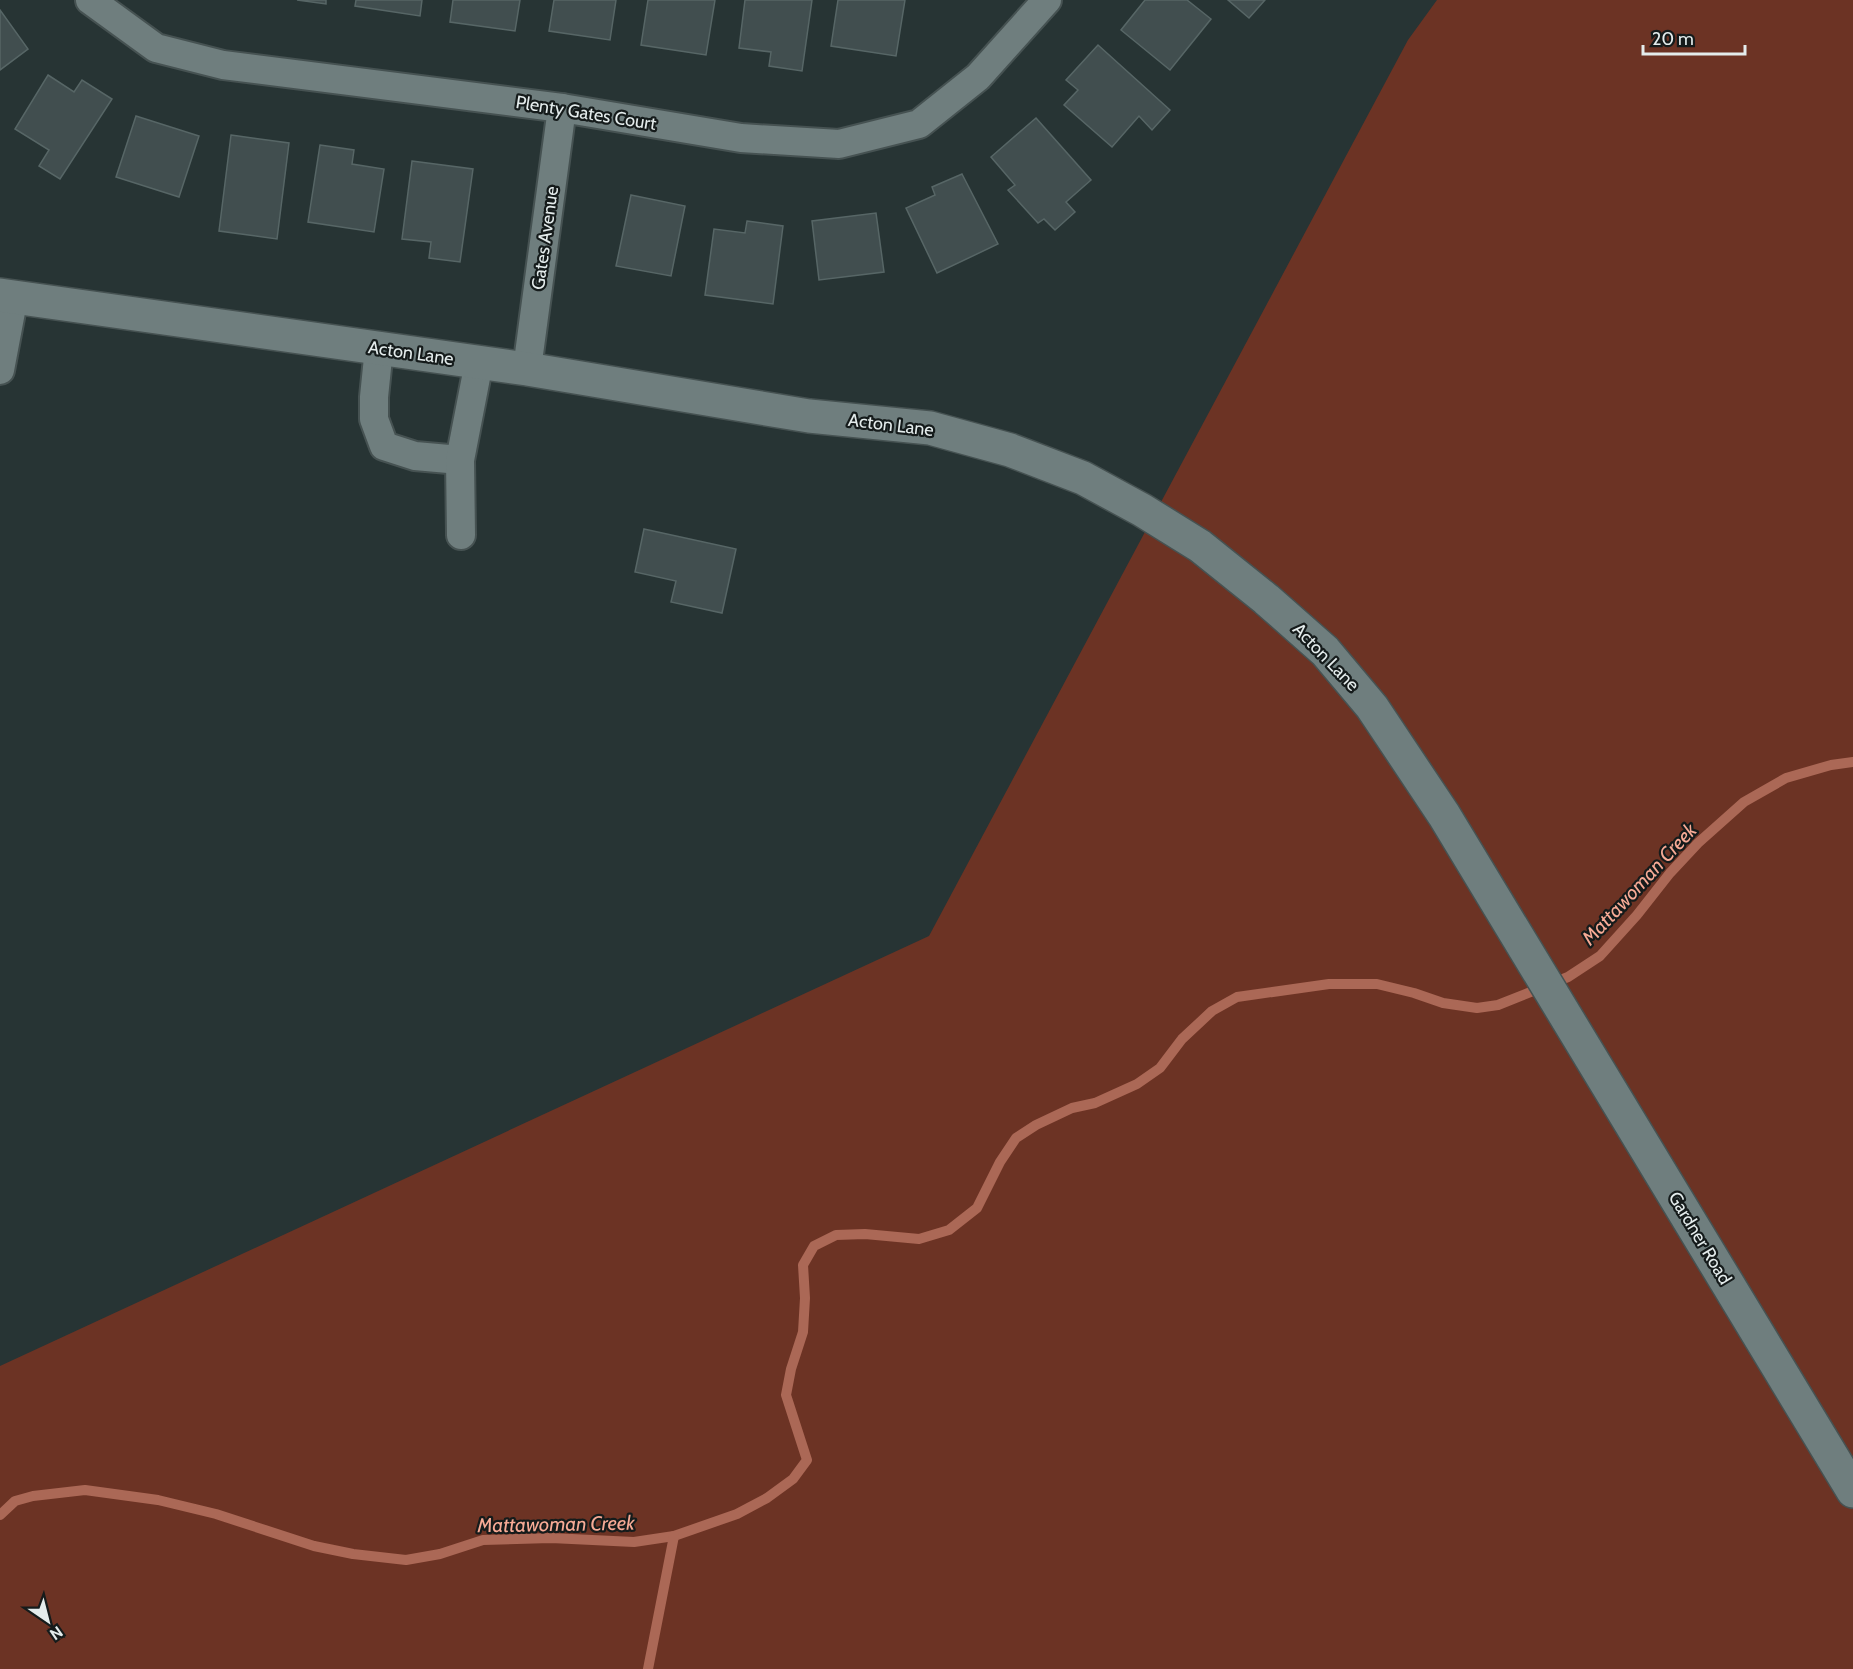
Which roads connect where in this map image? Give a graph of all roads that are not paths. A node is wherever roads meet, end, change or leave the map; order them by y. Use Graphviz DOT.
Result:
graph roads {
  1 [pos="90,0"];
  2 [pos="1047,0"];
  3 [pos="562,108"];
  4 [pos="7,295"];
  5 [pos="379,348"];
  6 [pos="479,362"];
  7 [pos="527,369"];
  8 [pos="0,370"];
  9 [pos="460,460"];
  10 [pos="461,535"];
  11 [pos="1547,985"];
  12 [pos="1853,1491"];
  1 -- 3 [label="street, Plenty Gates Court"];
  2 -- 3 [label="street, Plenty Gates Court"];
  3 -- 7 [label="street, Gates Avenue"];
  4 -- 5 [label="street, Acton Lane"];
  4 -- 8 [label="street"];
  5 -- 6 [label="street, Acton Lane"];
  5 -- 9 [label="street"];
  6 -- 7 [label="street, Acton Lane"];
  6 -- 9 [label="street"];
  7 -- 11 [label="street, Acton Lane"];
  9 -- 10 [label="street"];
  11 -- 12 [label="street, Gardner Road"];
}
